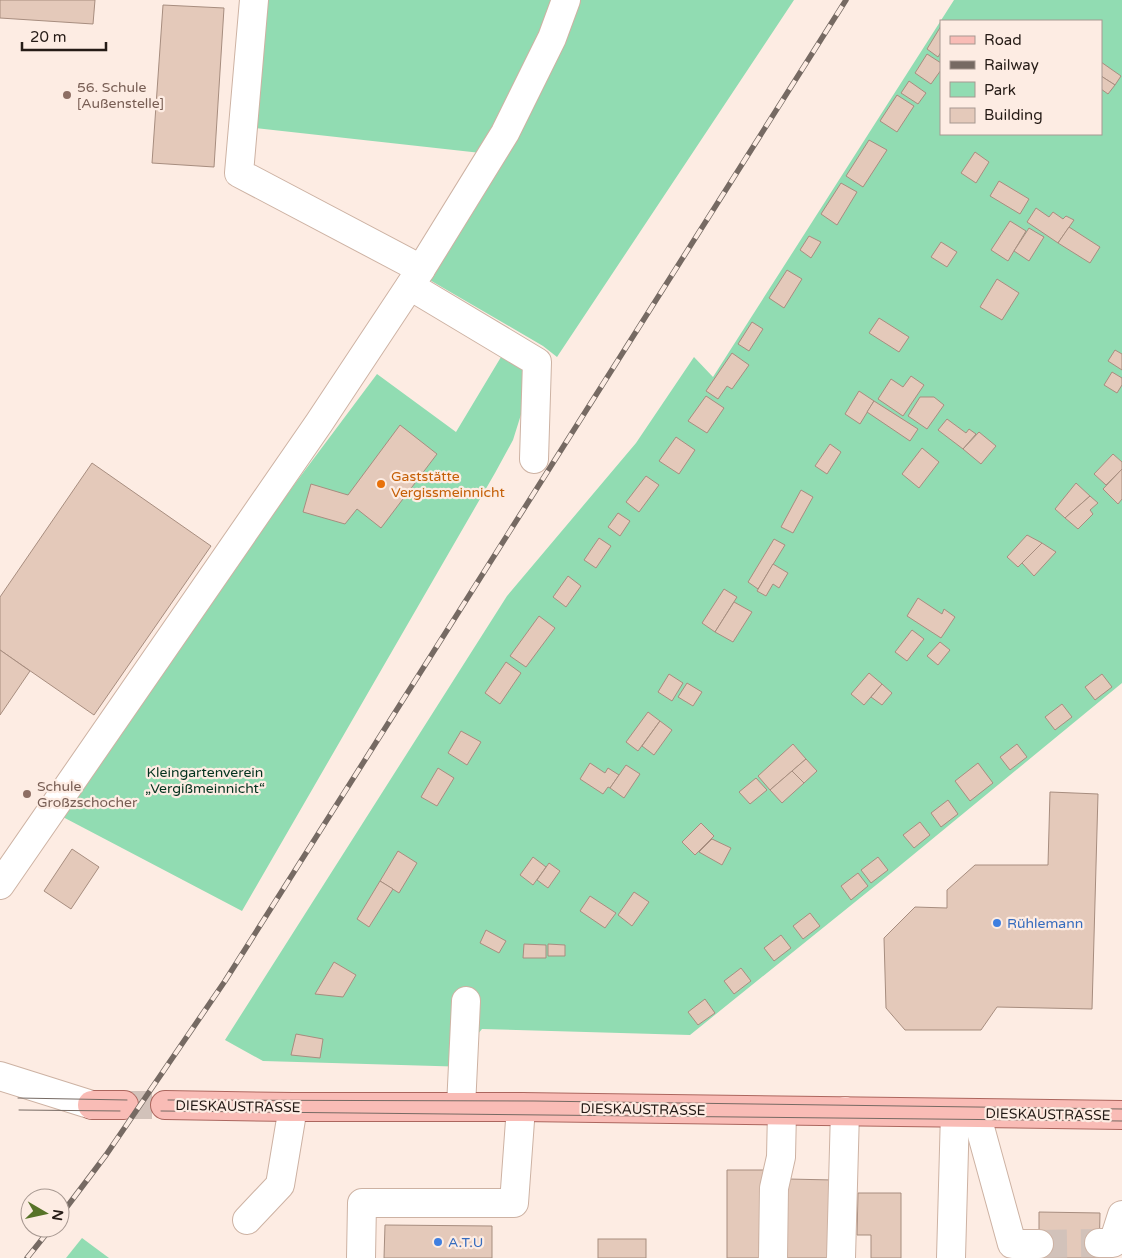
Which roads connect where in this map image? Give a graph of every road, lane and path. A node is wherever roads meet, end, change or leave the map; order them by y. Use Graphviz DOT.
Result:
graph roads {
  1 [pos="254,0"];
  2 [pos="566,0"];
  3 [pos="416,277"];
  4 [pos="534,459"];
  5 [pos="0,885"];
  6 [pos="466,1001"];
  7 [pos="0,1076"];
  8 [pos="92,1105"];
  9 [pos="124,1105"];
  10 [pos="165,1105"];
  11 [pos="293,1107"];
  12 [pos="461,1107"];
  13 [pos="521,1107"];
  14 [pos="782,1111"];
  15 [pos="845,1111"];
  16 [pos="965,1113"];
  17 [pos="1122,1115"];
  18 [pos="1122,1215"];
  19 [pos="247,1220"];
  20 [pos="1039,1244"];
  21 [pos="1108,1248"];
  22 [pos="361,1258"];
  23 [pos="773,1258"];
  24 [pos="841,1258"];
  25 [pos="951,1258"];
  1 -- 3 [label="street"];
  2 -- 3 [label="street"];
  3 -- 4 [label="street"];
  3 -- 5 [label="street"];
  6 -- 12 [label="street"];
  7 -- 8 [label="street"];
  8 -- 9 [label="main road"];
  10 -- 11 [label="main road, DIESKAUSTRASSE"];
  11 -- 12 [label="main road, DIESKAUSTRASSE"];
  11 -- 19 [label="street"];
  12 -- 13 [label="main road, DIESKAUSTRASSE"];
  13 -- 14 [label="main road, DIESKAUSTRASSE"];
  13 -- 22 [label="street"];
  14 -- 15 [label="main road, DIESKAUSTRASSE"];
  14 -- 23 [label="street"];
  15 -- 16 [label="main road, DIESKAUSTRASSE"];
  15 -- 24 [label="street"];
  16 -- 17 [label="main road, DIESKAUSTRASSE"];
  16 -- 20 [label="street"];
  16 -- 25 [label="street"];
  18 -- 21 [label="street"];
}
